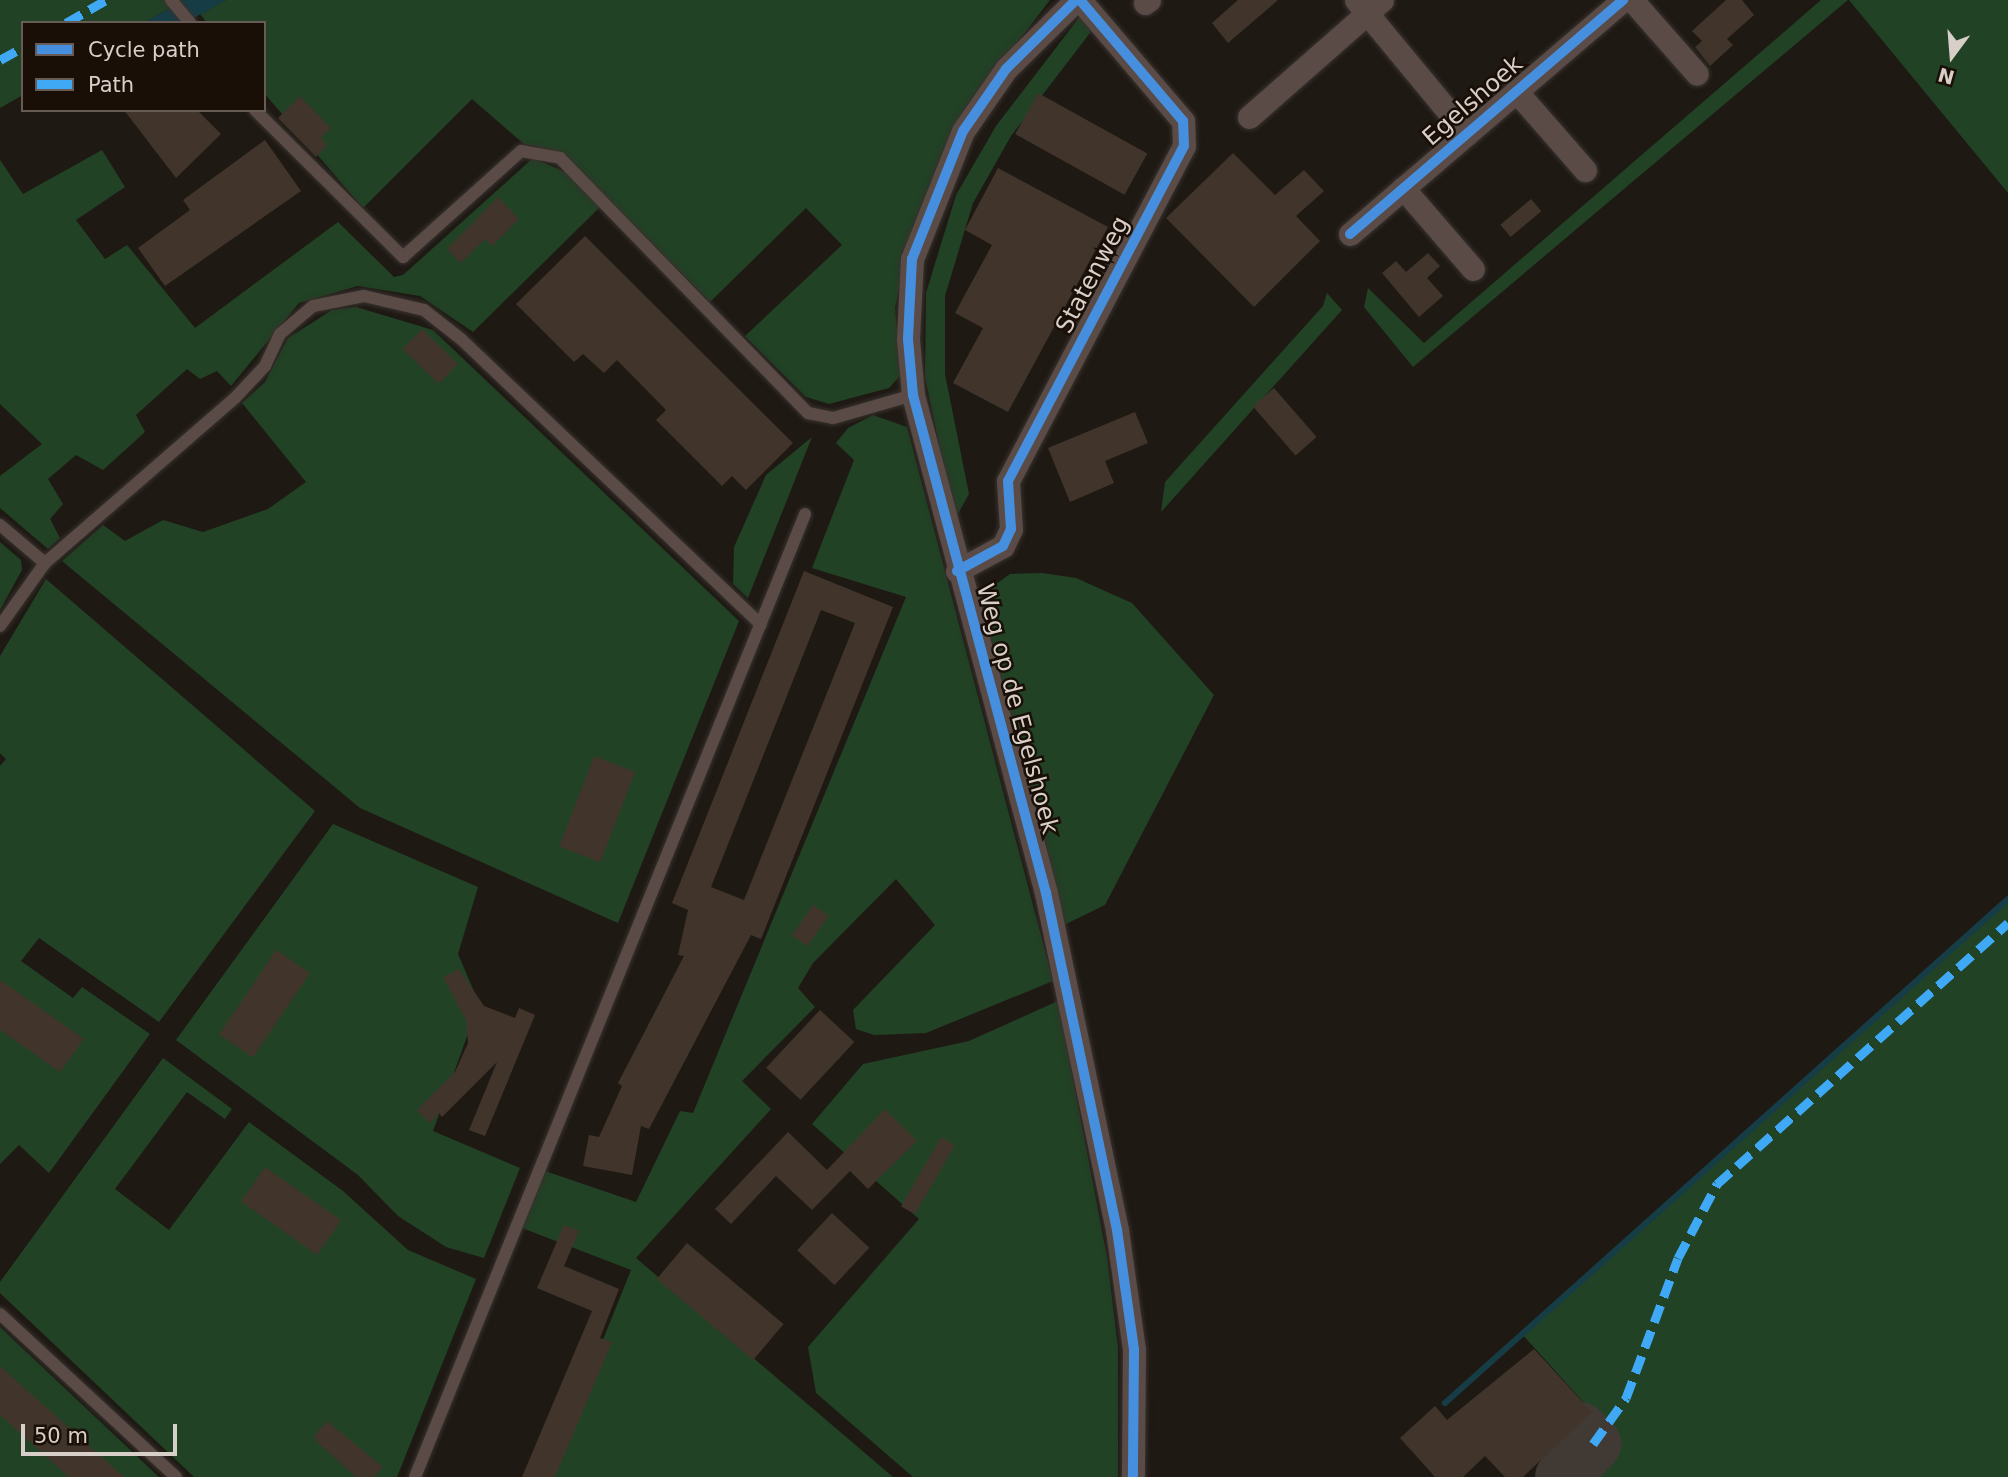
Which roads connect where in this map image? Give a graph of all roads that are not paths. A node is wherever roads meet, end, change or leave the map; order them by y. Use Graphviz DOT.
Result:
graph roads {
  1 [pos="171,0"];
  2 [pos="1078,0"];
  3 [pos="1623,0"];
  4 [pos="1632,0"];
  5 [pos="1368,4"];
  6 [pos="188,21"];
  7 [pos="1697,74"];
  8 [pos="1516,91"];
  9 [pos="257,112"];
  10 [pos="1249,117"];
  11 [pos="1467,134"];
  12 [pos="1585,170"];
  13 [pos="1403,188"];
  14 [pos="1350,234"];
  15 [pos="1472,268"];
  16 [pos="913,395"];
  17 [pos="805,514"];
  18 [pos="0,525"];
  19 [pos="45,563"];
  20 [pos="957,570"];
  21 [pos="761,625"];
  22 [pos="0,626"];
  23 [pos="0,1314"];
  24 [pos="176,1477"];
  25 [pos="415,1477"];
  26 [pos="1133,1477"];
  1 -- 6 [label="lane"];
  2 -- 16 [label="street, Weg op de Egelshoek"];
  2 -- 20 [label="street, Statenweg"];
  3 -- 8 [label="street, Egelshoek"];
  4 -- 7 [label="street"];
  5 -- 10 [label="street, Egelshoek"];
  5 -- 11 [label="street, Egelshoek"];
  8 -- 11 [label="street, Egelshoek"];
  8 -- 12 [label="street, Egelshoek"];
  9 -- 16 [label="lane"];
  11 -- 13 [label="street, Egelshoek"];
  13 -- 14 [label="street, Egelshoek"];
  13 -- 15 [label="street"];
  16 -- 20 [label="street, Weg op de Egelshoek"];
  17 -- 21 [label="lane"];
  18 -- 19 [label="lane"];
  19 -- 21 [label="lane"];
  19 -- 22 [label="lane"];
  20 -- 26 [label="street, Weg op de Egelshoek"];
  21 -- 25 [label="lane"];
  23 -- 24 [label="lane"];
}
